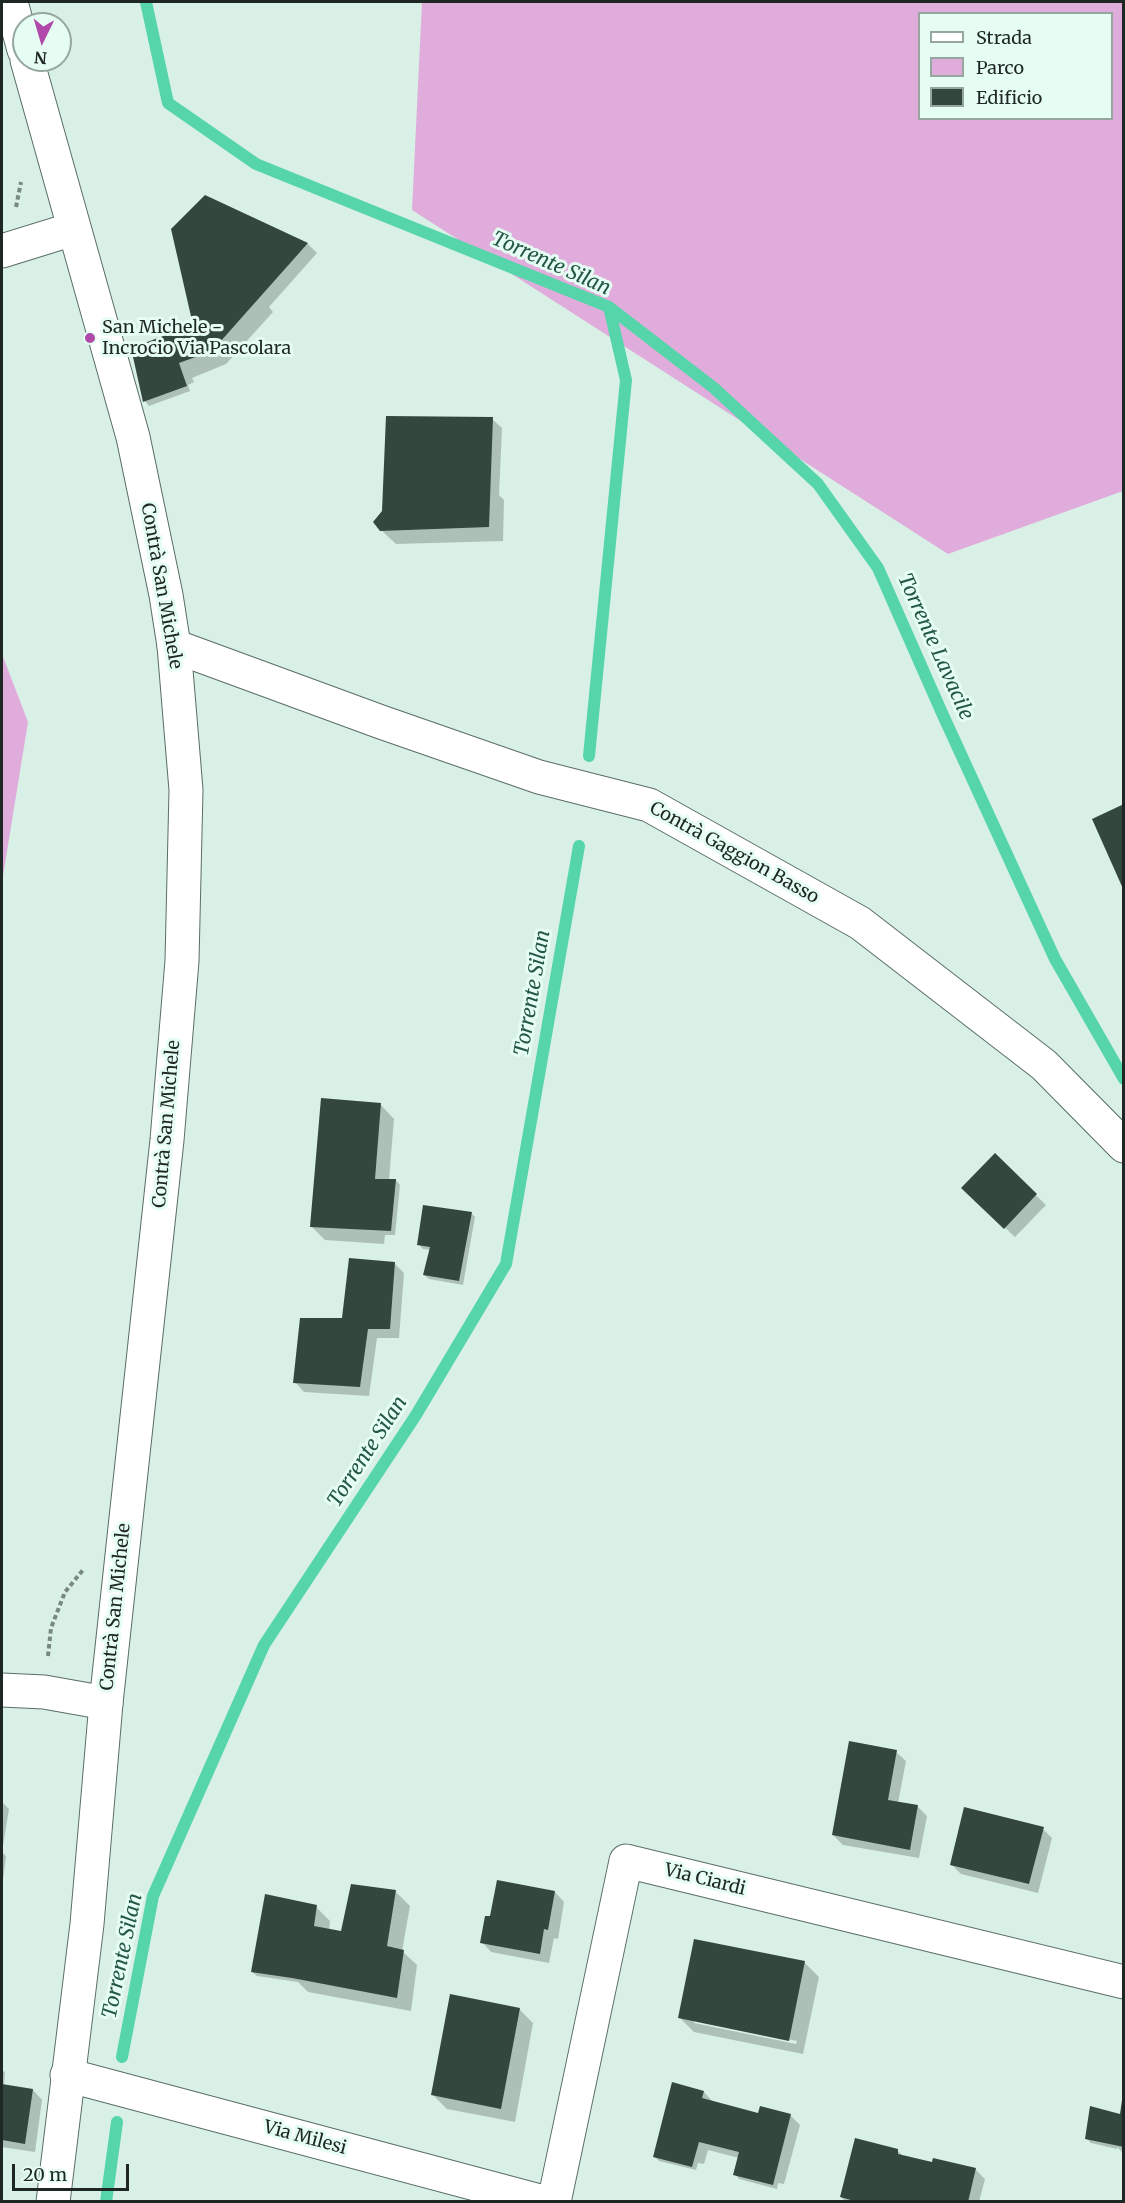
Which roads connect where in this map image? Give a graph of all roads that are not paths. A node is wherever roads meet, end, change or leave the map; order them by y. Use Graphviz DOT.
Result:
graph roads {
  1 [pos="30,72"];
  2 [pos="73,229"];
  3 [pos="12,248"];
  4 [pos="174,646"];
  5 [pos="1124,1146"];
  6 [pos="2,1690"];
  7 [pos="106,1703"];
  8 [pos="1124,1982"];
  9 [pos="67,2075"];
  10 [pos="53,2202"];
  11 [pos="543,2202"];
  12 [pos="554,2202"];
  1 -- 2 [label="street, Contrà San Michele"];
  2 -- 3 [label="street"];
  2 -- 4 [label="street, Contrà San Michele"];
  4 -- 5 [label="street, Contrà Gaggion Basso"];
  4 -- 7 [label="street, Contrà San Michele"];
  6 -- 7 [label="street"];
  7 -- 9 [label="street, Contrà San Michele"];
  8 -- 12 [label="street, Via Ciardi"];
  9 -- 10 [label="street, Contrà San Michele"];
  9 -- 11 [label="street, Via Milesi"];
}
